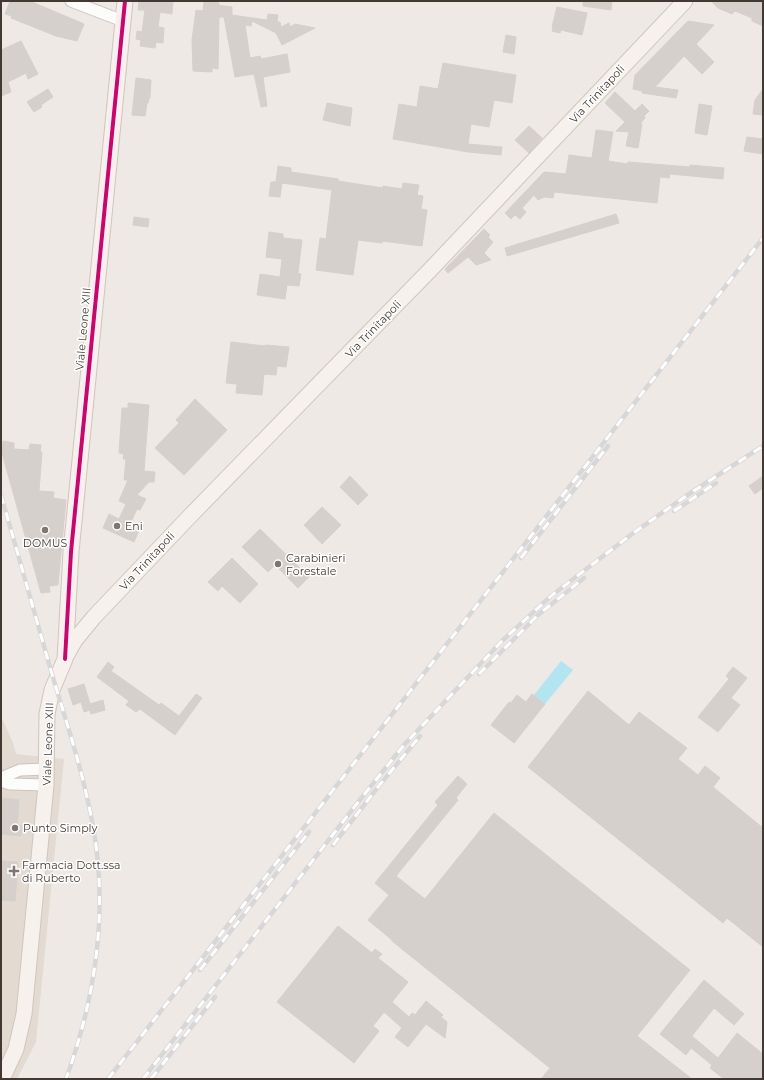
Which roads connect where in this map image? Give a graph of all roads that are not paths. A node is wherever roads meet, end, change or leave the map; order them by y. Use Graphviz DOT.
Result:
graph roads {
  1 [pos="71,1"];
  2 [pos="125,1"];
  3 [pos="685,1"];
  4 [pos="123,21"];
  5 [pos="65,659"];
  6 [pos="47,769"];
  7 [pos="1,778"];
  8 [pos="1,781"];
  9 [pos="46,786"];
  10 [pos="2,1079"];
  1 -- 4 [label="street"];
  2 -- 4 [label="main road, Viale Leone XIII"];
  3 -- 5 [label="main road, Via Trinitapoli"];
  4 -- 5 [label="main road, Viale Leone XIII"];
  5 -- 6 [label="main road, Viale Leone XIII"];
  6 -- 7 [label="street"];
  6 -- 9 [label="main road, Viale Leone XIII"];
  8 -- 9 [label="street"];
  9 -- 10 [label="main road, Viale Leone XIII"];
}
